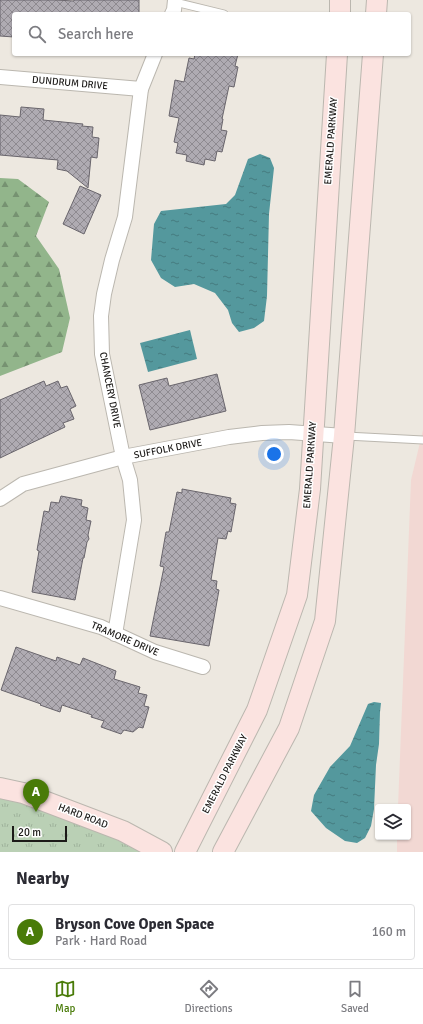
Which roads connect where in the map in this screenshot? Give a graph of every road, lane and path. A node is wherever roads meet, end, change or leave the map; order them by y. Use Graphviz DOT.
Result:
graph roads {
  1 [pos="340,0"];
  2 [pos="377,0"];
  3 [pos="174,5"];
  4 [pos="213,12"];
  5 [pos="340,12"];
  6 [pos="376,12"];
  7 [pos="154,56"];
  8 [pos="337,56"];
  9 [pos="373,56"];
  10 [pos="0,77"];
  11 [pos="141,89"];
  12 [pos="312,433"];
  13 [pos="344,436"];
  14 [pos="423,440"];
  15 [pos="123,457"];
  16 [pos="0,499"];
  17 [pos="0,598"];
  18 [pos="115,634"];
  19 [pos="203,667"];
  20 [pos="0,788"];
  21 [pos="162,852"];
  22 [pos="185,852"];
  23 [pos="223,852"];
  1 -- 5 [label="main road"];
  2 -- 6 [label="main road"];
  3 -- 4 [label="lane"];
  7 -- 11 [label="street, CHANCERY DRIVE"];
  8 -- 12 [label="main road, EMERALD PARKWAY"];
  9 -- 13 [label="main road"];
  10 -- 11 [label="street, DUNDRUM DRIVE"];
  11 -- 15 [label="street, CHANCERY DRIVE"];
  12 -- 13 [label="street, SUFFOLK DRIVE"];
  12 -- 15 [label="street, SUFFOLK DRIVE"];
  12 -- 22 [label="main road, EMERALD PARKWAY"];
  13 -- 14 [label="lane"];
  13 -- 23 [label="main road"];
  15 -- 16 [label="street, SUFFOLK DRIVE"];
  15 -- 18 [label="street, CHANCERY DRIVE"];
  17 -- 18 [label="street, TRAMORE DRIVE"];
  18 -- 19 [label="street, TRAMORE DRIVE"];
  20 -- 21 [label="main road, HARD ROAD"];
}
